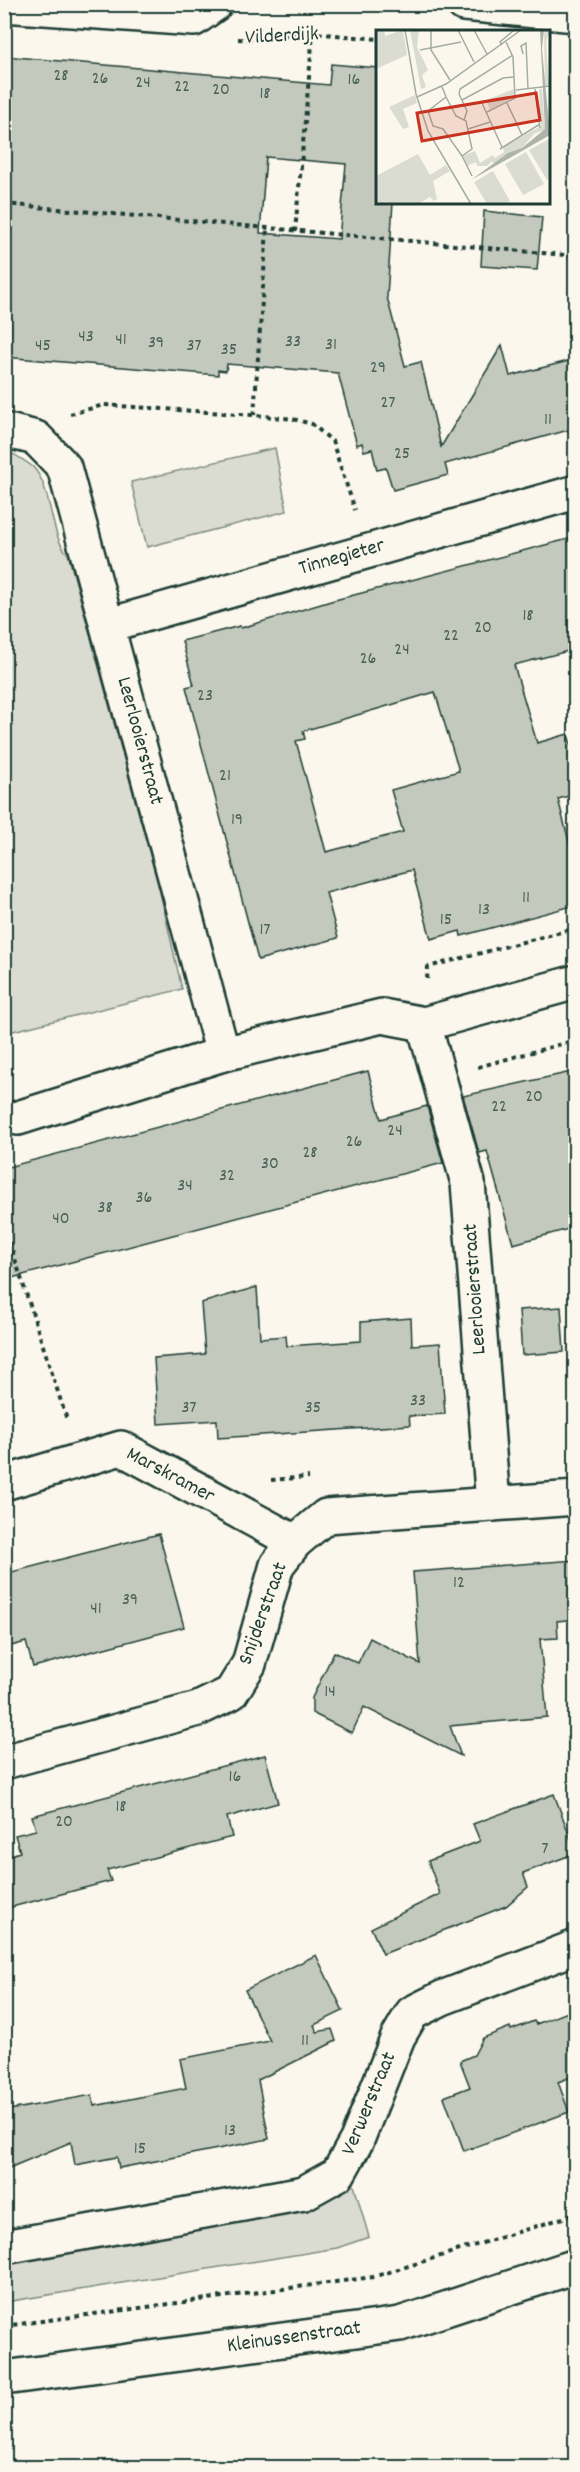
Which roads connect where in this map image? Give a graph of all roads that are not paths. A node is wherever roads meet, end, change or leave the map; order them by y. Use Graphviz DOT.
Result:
graph roads {
  1 [pos="4,4"];
  2 [pos="464,4"];
  3 [pos="205,12"];
  4 [pos="576,15"];
  5 [pos="4,430"];
  6 [pos="576,492"];
  7 [pos="109,625"];
  8 [pos="576,982"];
  9 [pos="424,1024"];
  10 [pos="223,1054"];
  11 [pos="18,1118"];
  12 [pos="4,1483"];
  13 [pos="576,1498"];
  14 [pos="493,1504"];
  15 [pos="295,1542"];
  16 [pos="4,1762"];
  17 [pos="576,1947"];
  18 [pos="4,2247"];
  19 [pos="576,2266"];
  20 [pos="4,2378"];
  1 -- 3 [label="street"];
  2 -- 4 [label="street"];
  5 -- 7 [label="street, Leerlooierstraat"];
  6 -- 7 [label="street, Tinnegieter"];
  7 -- 10 [label="street, Leerlooierstraat"];
  8 -- 9 [label="street"];
  9 -- 10 [label="street"];
  9 -- 14 [label="street, Leerlooierstraat"];
  10 -- 11 [label="street"];
  12 -- 15 [label="street, Marskramer"];
  13 -- 14 [label="street"];
  14 -- 15 [label="street, Snijderstraat"];
  15 -- 16 [label="street, Snijderstraat"];
  17 -- 18 [label="street, Verwerstraat"];
  19 -- 20 [label="street, Kleinussenstraat"];
}
